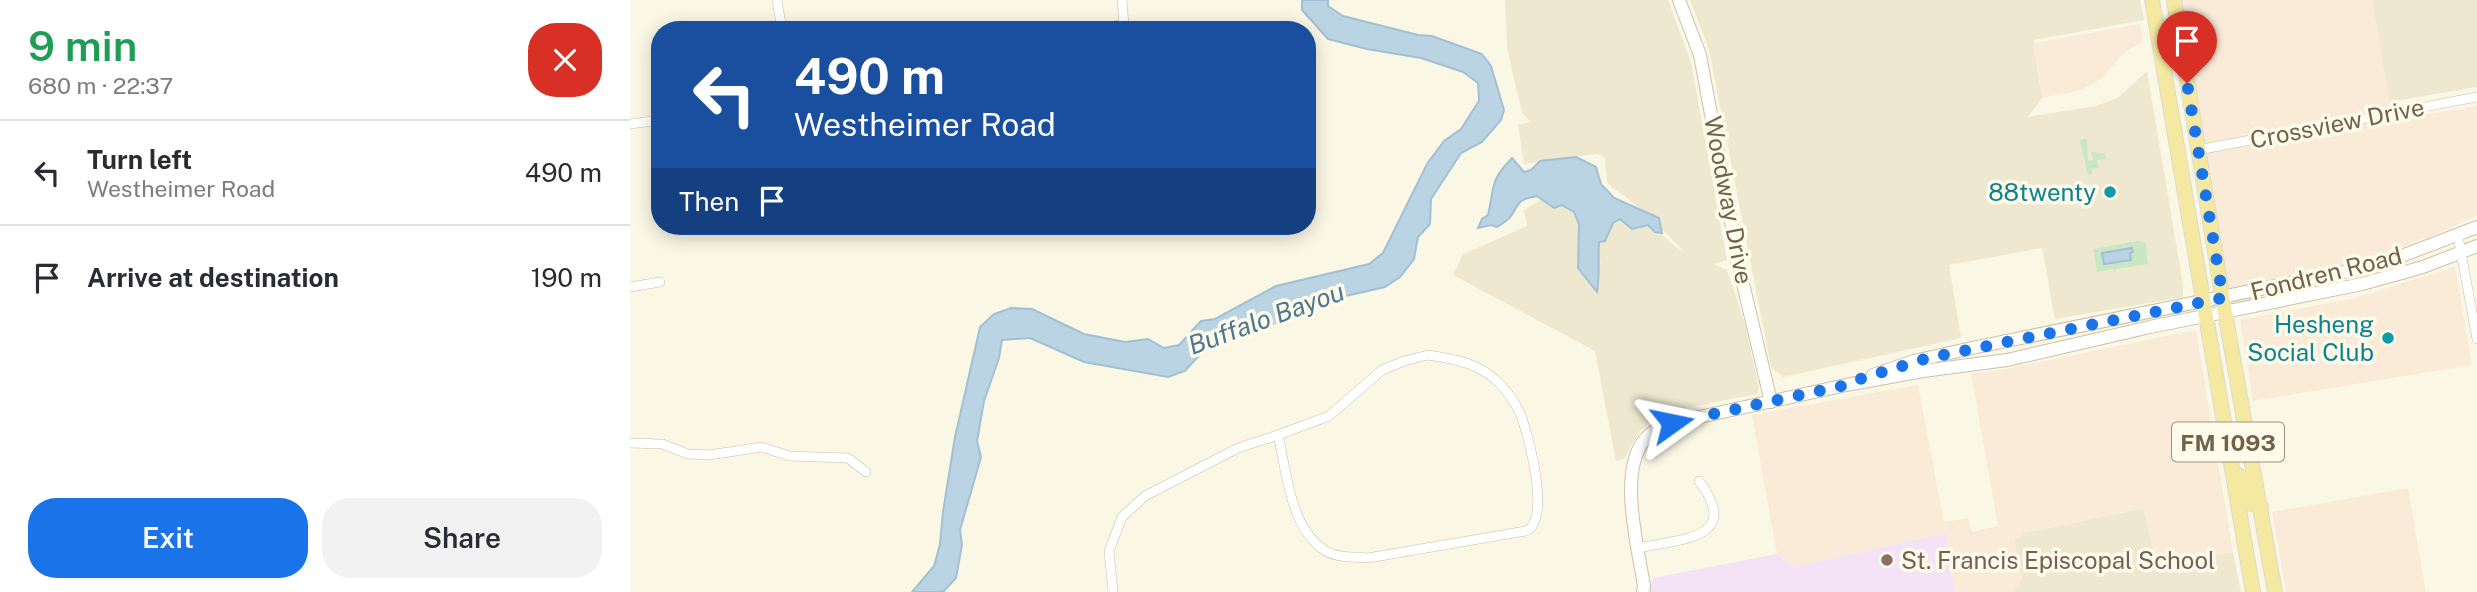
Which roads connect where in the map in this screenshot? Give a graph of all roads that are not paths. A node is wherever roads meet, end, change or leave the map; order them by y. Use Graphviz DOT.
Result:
graph roads {
  1 [pos="777,0"];
  2 [pos="1122,0"];
  3 [pos="1679,0"];
  4 [pos="2152,0"];
  5 [pos="2174,0"];
  6 [pos="780,21"];
  7 [pos="1126,21"];
  8 [pos="2477,97"];
  9 [pos="651,121"];
  10 [pos="630,124"];
  11 [pos="2198,150"];
  12 [pos="2477,227"];
  13 [pos="2458,236"];
  14 [pos="2477,246"];
  15 [pos="2462,253"];
  16 [pos="660,282"];
  17 [pos="630,287"];
  18 [pos="2223,298"];
  19 [pos="2203,301"];
  20 [pos="2225,313"];
  21 [pos="2206,317"];
  22 [pos="2477,339"];
  23 [pos="1846,385"];
  24 [pos="1771,402"];
  25 [pos="1278,435"];
  26 [pos="630,443"];
  27 [pos="866,472"];
  28 [pos="2233,472"];
  29 [pos="1699,481"];
  30 [pos="2260,508"];
  31 [pos="2245,546"];
  32 [pos="1638,548"];
  33 [pos="1113,592"];
  34 [pos="1643,592"];
  35 [pos="2253,592"];
  36 [pos="2263,592"];
  37 [pos="2275,592"];
  1 -- 6 [label="street"];
  2 -- 7 [label="street"];
  3 -- 24 [label="street, Woodway Drive"];
  4 -- 19 [label="main road, FM 1093"];
  5 -- 11 [label="main road, FM 1093"];
  8 -- 11 [label="street, Crossview Drive"];
  9 -- 10 [label="street"];
  11 -- 18 [label="main road, FM 1093"];
  12 -- 13 [label="street, Fondren Road"];
  13 -- 15 [label="street"];
  13 -- 18 [label="street, Fondren Road"];
  14 -- 15 [label="street, Fondren Road"];
  15 -- 20 [label="street, Fondren Road"];
  15 -- 22 [label="street"];
  16 -- 17 [label="street"];
  18 -- 19 [label="street, Fondren Road"];
  18 -- 20 [label="main road, FM 1093"];
  19 -- 21 [label="main road, FM 1093"];
  19 -- 23 [label="street, Fondren Road"];
  20 -- 21 [label="street, Fondren Road"];
  20 -- 30 [label="main road, FM 1093"];
  21 -- 23 [label="street, Fondren Road"];
  21 -- 28 [label="main road, FM 1093"];
  23 -- 24 [label="street, Fondren Road"];
  24 -- 32 [label="street, Fondren Road"];
  25 -- 25 [label="street"];
  25 -- 33 [label="street"];
  26 -- 27 [label="street"];
  28 -- 30 [label="main road"];
  28 -- 31 [label="main road, FM 1093"];
  29 -- 32 [label="street"];
  30 -- 37 [label="main road, FM 1093"];
  31 -- 35 [label="main road, FM 1093"];
  31 -- 36 [label="main road"];
  32 -- 34 [label="street"];
}
